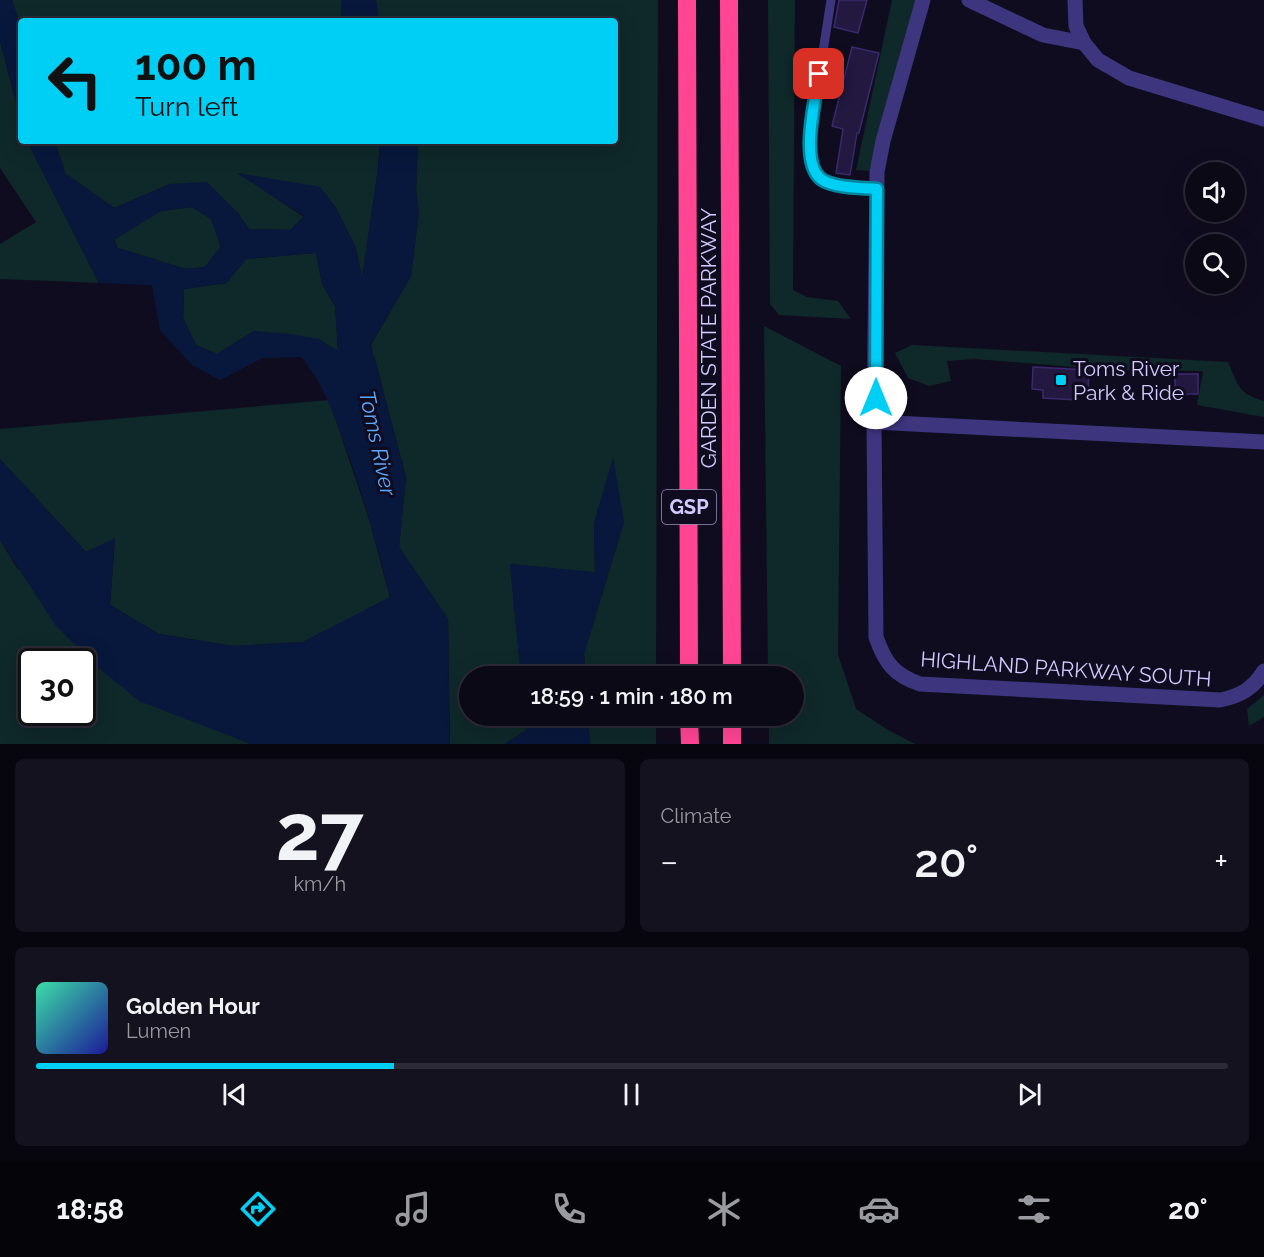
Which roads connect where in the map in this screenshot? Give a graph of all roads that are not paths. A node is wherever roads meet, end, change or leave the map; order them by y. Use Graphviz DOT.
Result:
graph roads {
  1 [pos="687,0"];
  2 [pos="729,0"];
  3 [pos="831,0"];
  4 [pos="923,0"];
  5 [pos="969,0"];
  6 [pos="1075,0"];
  7 [pos="1084,43"];
  8 [pos="1264,119"];
  9 [pos="877,189"];
  10 [pos="874,422"];
  11 [pos="1264,442"];
  12 [pos="689,666"];
  13 [pos="732,666"];
  14 [pos="1264,671"];
  15 [pos="689,726"];
  16 [pos="732,726"];
  17 [pos="690,744"];
  18 [pos="732,744"];
  1 -- 12 [label="highway, GARDEN STATE PARKWAY / GSP"];
  2 -- 13 [label="highway, GARDEN STATE PARKWAY / GSP"];
  3 -- 9 [label="lane"];
  4 -- 9 [label="street, HIGHLAND PARKWAY SOUTH"];
  5 -- 7 [label="street"];
  6 -- 7 [label="street"];
  7 -- 8 [label="street"];
  9 -- 10 [label="street, HIGHLAND PARKWAY SOUTH"];
  10 -- 11 [label="street"];
  10 -- 14 [label="street, HIGHLAND PARKWAY SOUTH"];
  15 -- 17 [label="highway"];
  16 -- 18 [label="highway"];
}
